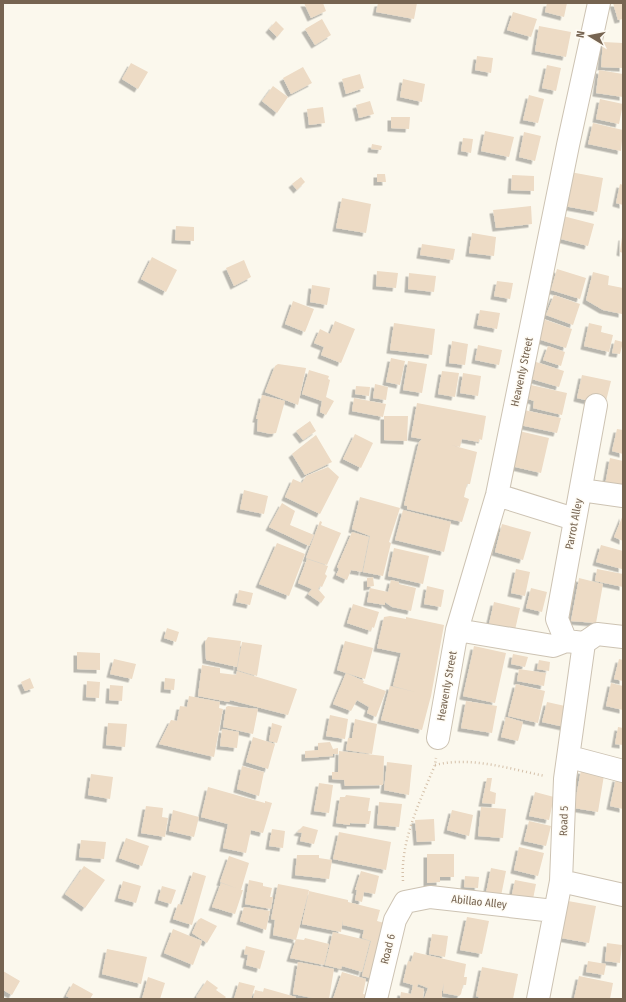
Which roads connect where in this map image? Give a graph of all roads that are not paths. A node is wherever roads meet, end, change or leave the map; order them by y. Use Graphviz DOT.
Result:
graph roads {
  1 [pos="599,3"];
  2 [pos="596,405"];
  3 [pos="581,490"];
  4 [pos="497,495"];
  5 [pos="623,496"];
  6 [pos="574,519"];
  7 [pos="457,630"];
  8 [pos="623,637"];
  9 [pos="575,642"];
  10 [pos="438,738"];
  11 [pos="570,757"];
  12 [pos="623,771"];
  13 [pos="561,881"];
  14 [pos="623,895"];
  15 [pos="404,902"];
  16 [pos="554,911"];
  17 [pos="376,999"];
  18 [pos="538,999"];
  1 -- 4 [label="street, Heavenly Street"];
  2 -- 3 [label="street, Parrot Alley"];
  3 -- 5 [label="street"];
  3 -- 6 [label="street, Parrot Alley"];
  4 -- 6 [label="street"];
  4 -- 7 [label="street, Heavenly Street"];
  6 -- 9 [label="street, Parrot Alley"];
  7 -- 9 [label="street"];
  7 -- 10 [label="street, Heavenly Street"];
  8 -- 9 [label="street"];
  9 -- 11 [label="street, Road 5"];
  11 -- 12 [label="street"];
  11 -- 13 [label="street, Road 5"];
  13 -- 14 [label="street"];
  13 -- 16 [label="street, Road 5"];
  15 -- 16 [label="street, Abillao Alley"];
  15 -- 17 [label="street, Road 6"];
  16 -- 18 [label="street, Road 5"];
}
